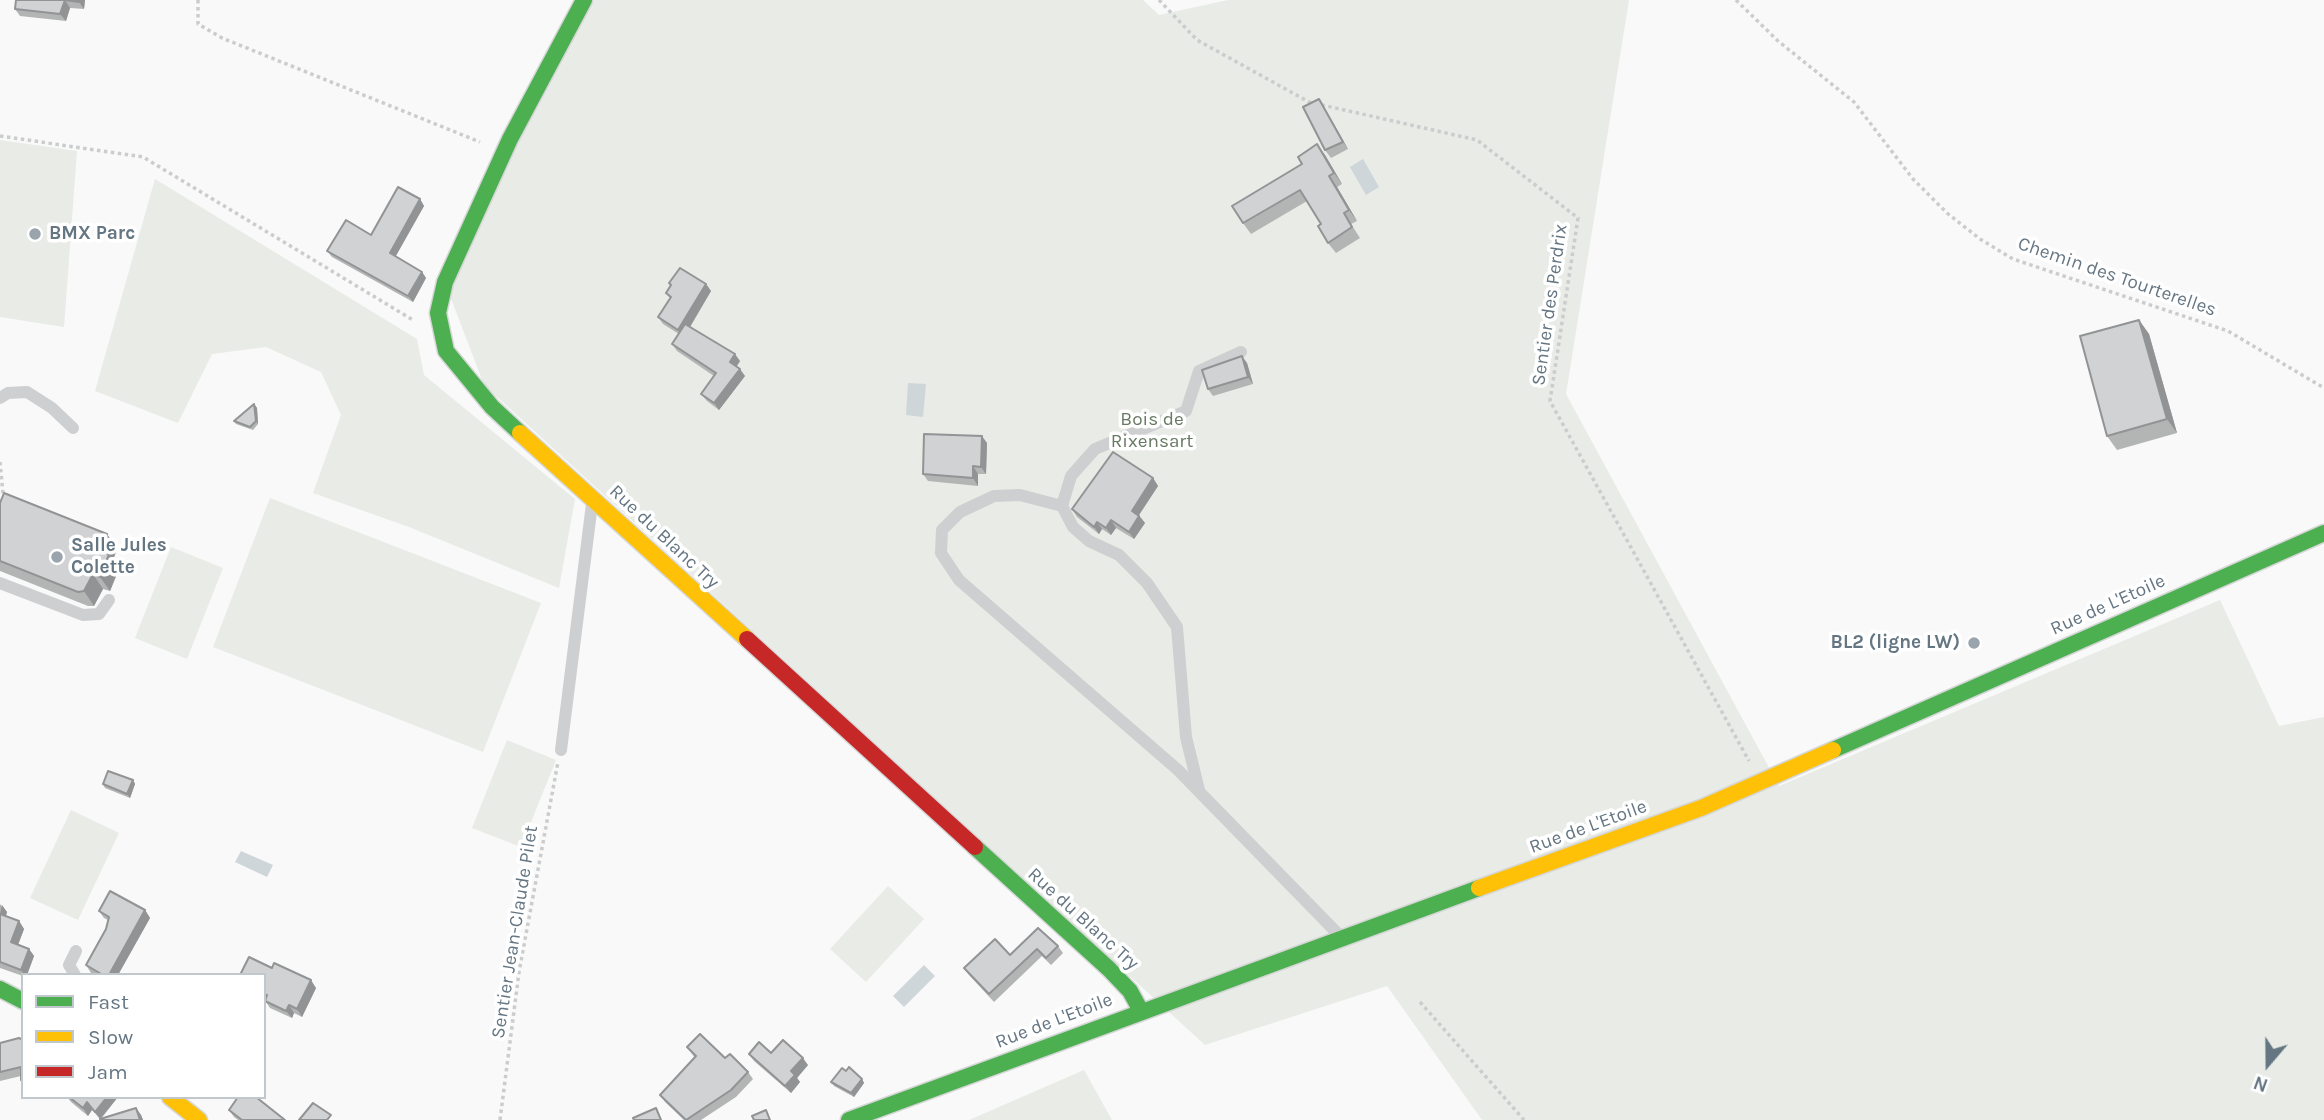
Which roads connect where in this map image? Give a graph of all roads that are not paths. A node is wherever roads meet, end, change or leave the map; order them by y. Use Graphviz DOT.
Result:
graph roads {
  1 [pos="584,0"];
  2 [pos="1241,352"];
  3 [pos="0,398"];
  4 [pos="73,428"];
  5 [pos="592,499"];
  6 [pos="1062,506"];
  7 [pos="2324,533"];
  8 [pos="0,583"];
  9 [pos="108,600"];
  10 [pos="561,750"];
  11 [pos="1199,790"];
  12 [pos="1342,938"];
  13 [pos="76,951"];
  14 [pos="74,973"];
  15 [pos="0,989"];
  16 [pos="21,1001"];
  17 [pos="21,1009"];
  18 [pos="1141,1011"];
  19 [pos="0,1012"];
  20 [pos="173,1099"];
  21 [pos="199,1120"];
  22 [pos="849,1120"];
  1 -- 5 [label="street, Rue du Blanc Try"];
  2 -- 6 [label="lane"];
  3 -- 4 [label="lane"];
  5 -- 10 [label="lane"];
  5 -- 18 [label="street, Rue du Blanc Try"];
  6 -- 11 [label="lane"];
  6 -- 11 [label="lane"];
  7 -- 12 [label="street, Rue de L'Etoile"];
  8 -- 9 [label="lane"];
  11 -- 12 [label="lane"];
  12 -- 18 [label="street, Rue de L'Etoile"];
  13 -- 14 [label="lane"];
  15 -- 16 [label="street"];
  17 -- 19 [label="street"];
  18 -- 22 [label="street, Rue de L'Etoile"];
  20 -- 21 [label="street"];
}
